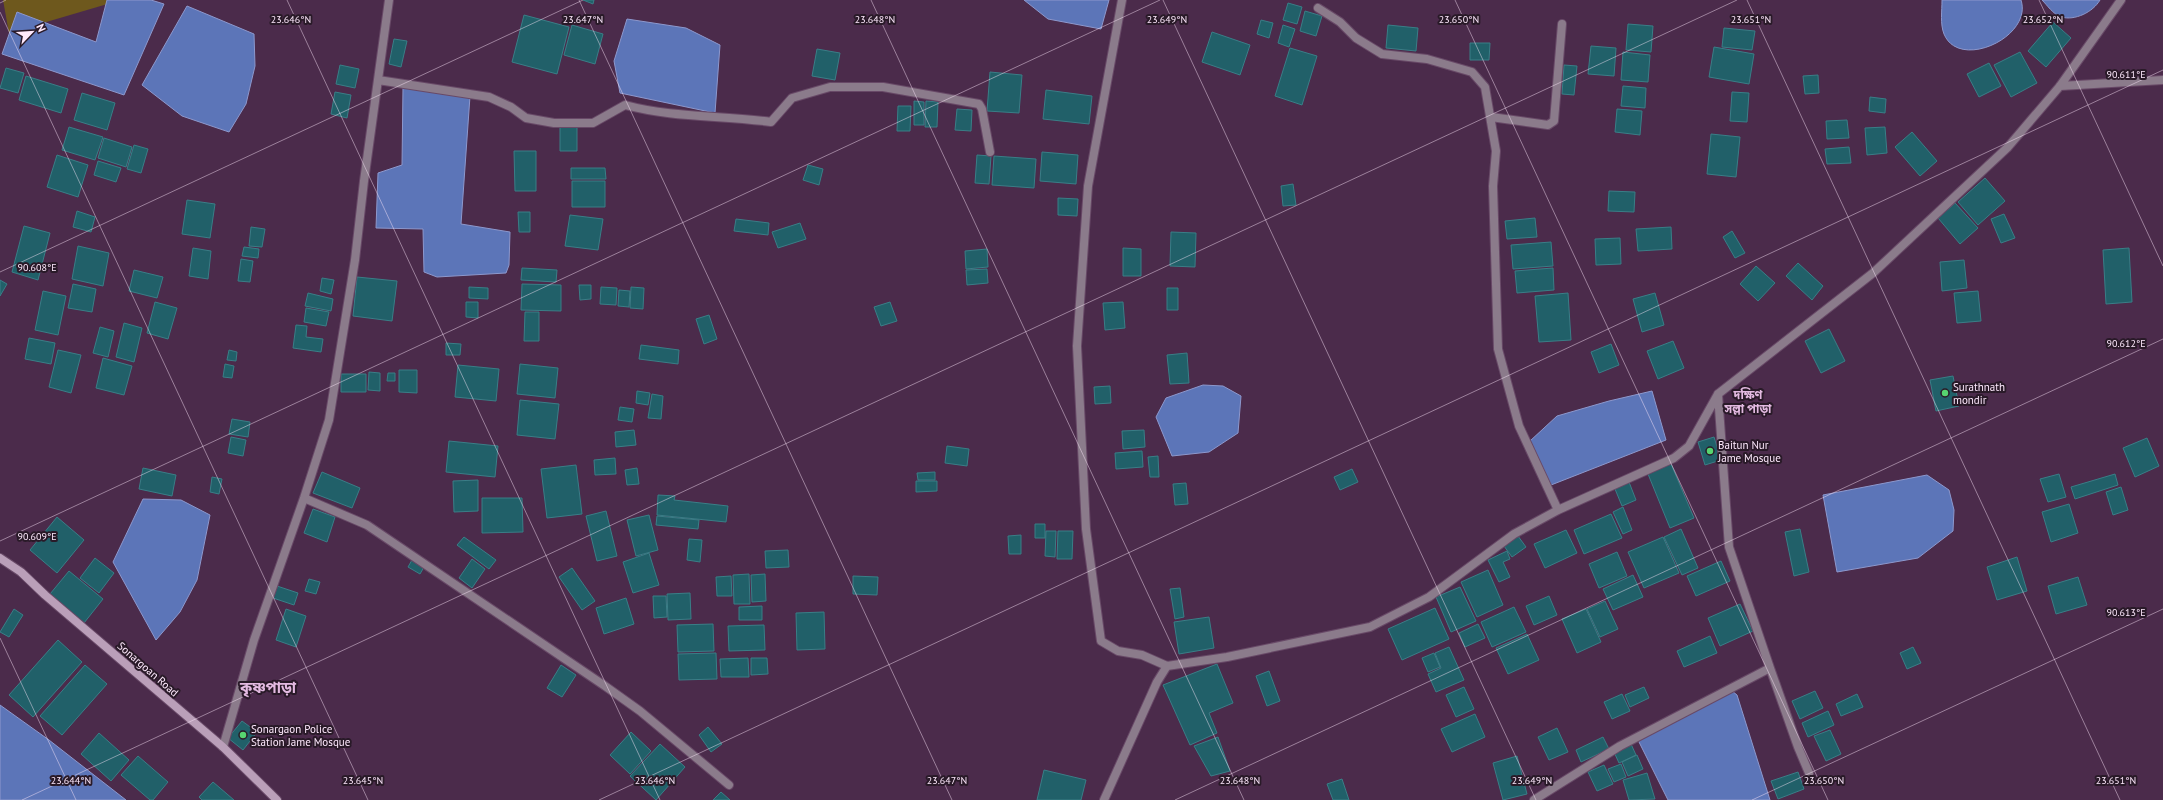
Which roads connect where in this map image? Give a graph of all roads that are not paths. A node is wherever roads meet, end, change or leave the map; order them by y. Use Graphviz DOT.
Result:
graph roads {
  1 [pos="389,0"];
  2 [pos="1122,0"];
  3 [pos="2121,0"];
  4 [pos="1318,8"];
  5 [pos="1562,24"];
  6 [pos="378,80"];
  7 [pos="2163,80"];
  8 [pos="2060,86"];
  9 [pos="1491,117"];
  10 [pos="990,152"];
  11 [pos="1718,394"];
  12 [pos="304,498"];
  13 [pos="1558,510"];
  14 [pos="0,558"];
  15 [pos="1167,666"];
  16 [pos="1770,668"];
  17 [pos="223,747"];
  18 [pos="1809,773"];
  19 [pos="729,785"];
  20 [pos="277,800"];
  21 [pos="1104,800"];
  22 [pos="1534,800"];
  1 -- 6 [label="street"];
  2 -- 15 [label="street"];
  3 -- 8 [label="street"];
  4 -- 9 [label="street"];
  5 -- 9 [label="street"];
  6 -- 10 [label="street"];
  6 -- 12 [label="street"];
  7 -- 8 [label="street"];
  8 -- 11 [label="street"];
  9 -- 13 [label="street"];
  11 -- 13 [label="street"];
  11 -- 16 [label="street"];
  12 -- 17 [label="street"];
  12 -- 19 [label="street"];
  13 -- 15 [label="street"];
  14 -- 17 [label="main road, Sonargoan Road"];
  15 -- 21 [label="street"];
  16 -- 18 [label="street"];
  16 -- 22 [label="street"];
  17 -- 20 [label="main road, Sonargoan Road"];
}
